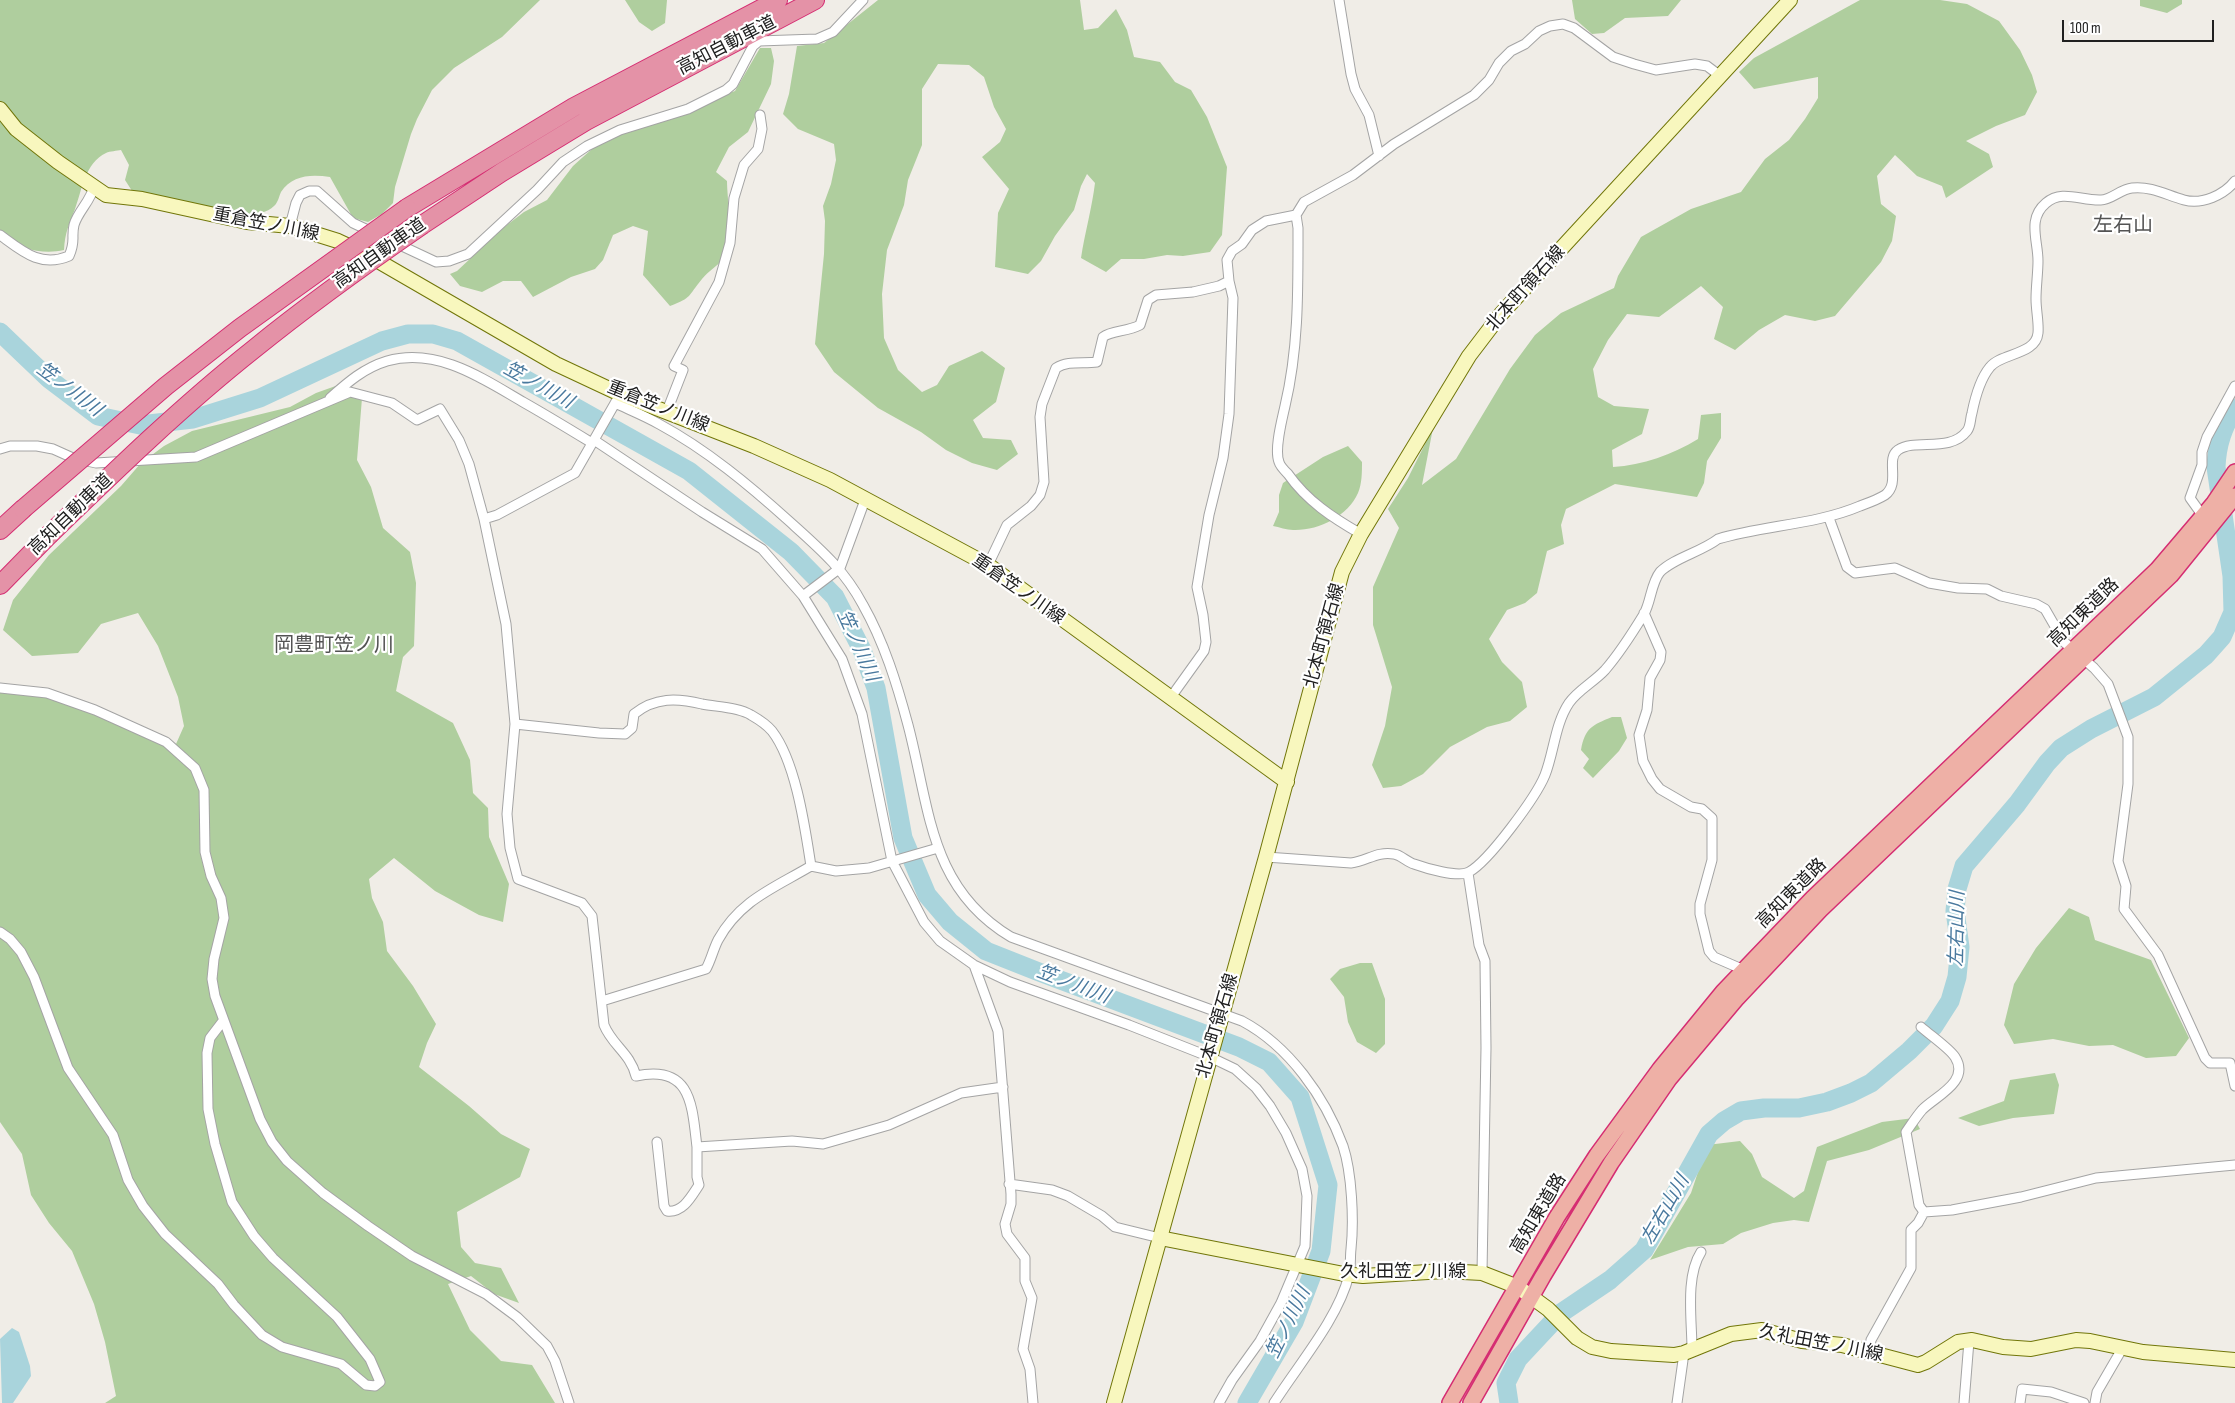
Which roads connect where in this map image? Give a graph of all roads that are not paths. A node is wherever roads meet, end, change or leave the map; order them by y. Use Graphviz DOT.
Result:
graph roads {
  1 [pos="778,0"];
  2 [pos="815,0"];
  3 [pos="863,0"];
  4 [pos="1339,0"];
  5 [pos="1790,0"];
  6 [pos="1719,75"];
  7 [pos="0,109"];
  8 [pos="760,115"];
  9 [pos="1379,156"];
  10 [pos="2235,181"];
  11 [pos="94,186"];
  12 [pos="1296,215"];
  13 [pos="290,226"];
  14 [pos="0,235"];
  15 [pos="1228,281"];
  16 [pos="2235,386"];
  17 [pos="616,401"];
  18 [pos="325,403"];
  19 [pos="667,411"];
  20 [pos="594,439"];
  21 [pos="0,450"];
  22 [pos="2234,474"];
  23 [pos="2235,496"];
  24 [pos="865,500"];
  25 [pos="1829,518"];
  26 [pos="484,519"];
  27 [pos="2210,522"];
  28 [pos="0,530"];
  29 [pos="1361,534"];
  30 [pos="988,565"];
  31 [pos="838,570"];
  32 [pos="0,585"];
  33 [pos="805,595"];
  34 [pos="1644,613"];
  35 [pos="2078,654"];
  36 [pos="0,688"];
  37 [pos="1171,697"];
  38 [pos="515,724"];
  39 [pos="1287,782"];
  40 [pos="935,849"];
  41 [pos="1266,857"];
  42 [pos="896,859"];
  43 [pos="812,866"];
  44 [pos="1468,873"];
  45 [pos="0,932"];
  46 [pos="974,965"];
  47 [pos="1744,970"];
  48 [pos="602,1001"];
  49 [pos="1221,1015"];
  50 [pos="223,1021"];
  51 [pos="1925,1031"];
  52 [pos="1210,1055"];
  53 [pos="2235,1086"];
  54 [pos="1003,1087"];
  55 [pos="657,1142"];
  56 [pos="697,1147"];
  57 [pos="2235,1166"];
  58 [pos="1010,1184"];
  59 [pos="1924,1212"];
  60 [pos="1160,1238"];
  61 [pos="1700,1252"];
  62 [pos="1300,1266"];
  63 [pos="1482,1273"];
  64 [pos="1346,1275"];
  65 [pos="1518,1287"];
  66 [pos="1532,1296"];
  67 [pos="1969,1341"];
  68 [pos="2122,1349"];
  69 [pos="1688,1351"];
  70 [pos="1869,1352"];
  71 [pos="2235,1360"];
  72 [pos="569,1403"];
  73 [pos="1033,1403"];
  74 [pos="1114,1403"];
  75 [pos="1219,1403"];
  76 [pos="1274,1403"];
  77 [pos="1450,1403"];
  78 [pos="1472,1403"];
  79 [pos="1677,1403"];
  80 [pos="1964,1403"];
  81 [pos="2020,1403"];
  82 [pos="2084,1403"];
  83 [pos="2095,1403"];
  1 -- 28 [label="highway, 高知自動車道, bridge"];
  2 -- 32 [label="highway, 高知自動車道, bridge"];
  3 -- 13 [label="street"];
  4 -- 9 [label="street"];
  5 -- 6 [label="main road, 北本町領石線"];
  6 -- 9 [label="street"];
  6 -- 29 [label="main road, 北本町領石線"];
  7 -- 11 [label="main road, 重倉笠ノ川線"];
  8 -- 19 [label="street"];
  9 -- 12 [label="street"];
  10 -- 25 [label="street"];
  11 -- 13 [label="main road, 重倉笠ノ川線"];
  11 -- 14 [label="street"];
  12 -- 15 [label="street"];
  12 -- 29 [label="street"];
  13 -- 17 [label="main road, 重倉笠ノ川線"];
  15 -- 30 [label="street"];
  15 -- 37 [label="street"];
  16 -- 27 [label="street"];
  17 -- 19 [label="main road, 重倉笠ノ川線"];
  17 -- 20 [label="street"];
  17 -- 31 [label="street"];
  18 -- 20 [label="street"];
  18 -- 21 [label="street"];
  18 -- 26 [label="street"];
  19 -- 24 [label="main road, 重倉笠ノ川線"];
  20 -- 26 [label="street"];
  20 -- 33 [label="street"];
  22 -- 27 [label="highway, 高知東道路"];
  23 -- 27 [label="highway, 高知東道路"];
  24 -- 30 [label="main road, 重倉笠ノ川線"];
  24 -- 31 [label="street"];
  25 -- 34 [label="street"];
  25 -- 35 [label="street"];
  26 -- 38 [label="street"];
  27 -- 35 [label="highway, 高知東道路"];
  29 -- 39 [label="main road, 北本町領石線"];
  30 -- 37 [label="main road, 重倉笠ノ川線"];
  31 -- 33 [label="street"];
  31 -- 40 [label="street"];
  33 -- 42 [label="street"];
  34 -- 44 [label="street"];
  34 -- 47 [label="street"];
  35 -- 47 [label="highway, 高知東道路"];
  35 -- 53 [label="street"];
  35 -- 66 [label="highway, 高知東道路"];
  36 -- 50 [label="street"];
  37 -- 39 [label="main road, 重倉笠ノ川線"];
  38 -- 43 [label="street"];
  38 -- 48 [label="street"];
  39 -- 41 [label="main road, 北本町領石線"];
  40 -- 42 [label="street"];
  40 -- 49 [label="street"];
  41 -- 44 [label="street"];
  41 -- 49 [label="main road, 北本町領石線"];
  42 -- 43 [label="street"];
  42 -- 46 [label="street"];
  43 -- 48 [label="street"];
  44 -- 63 [label="street"];
  45 -- 50 [label="street"];
  46 -- 52 [label="street"];
  46 -- 54 [label="street"];
  47 -- 65 [label="highway, 高知東道路"];
  48 -- 56 [label="street"];
  49 -- 52 [label="main road, 北本町領石線"];
  49 -- 64 [label="street"];
  50 -- 72 [label="street"];
  51 -- 59 [label="street"];
  52 -- 60 [label="main road, 北本町領石線"];
  52 -- 62 [label="street"];
  54 -- 56 [label="street"];
  54 -- 58 [label="street"];
  55 -- 56 [label="street"];
  57 -- 59 [label="street"];
  58 -- 60 [label="street"];
  58 -- 73 [label="street"];
  59 -- 70 [label="street"];
  60 -- 62 [label="main road, 久礼田笠ノ川線"];
  60 -- 74 [label="main road, 北本町領石線"];
  61 -- 69 [label="street"];
  62 -- 64 [label="main road, 久礼田笠ノ川線"];
  62 -- 75 [label="street"];
  63 -- 64 [label="main road, 久礼田笠ノ川線"];
  63 -- 65 [label="main road, 久礼田笠ノ川線"];
  64 -- 76 [label="street"];
  65 -- 66 [label="main road, 久礼田笠ノ川線"];
  65 -- 77 [label="highway, 高知東道路"];
  66 -- 69 [label="main road, 久礼田笠ノ川線"];
  66 -- 78 [label="highway, 高知東道路"];
  67 -- 68 [label="main road, 久礼田笠ノ川線"];
  67 -- 70 [label="main road, 久礼田笠ノ川線"];
  67 -- 80 [label="street"];
  68 -- 71 [label="main road, 久礼田笠ノ川線"];
  68 -- 83 [label="street"];
  69 -- 70 [label="main road, 久礼田笠ノ川線"];
  69 -- 79 [label="street"];
  81 -- 82 [label="street"];
}
